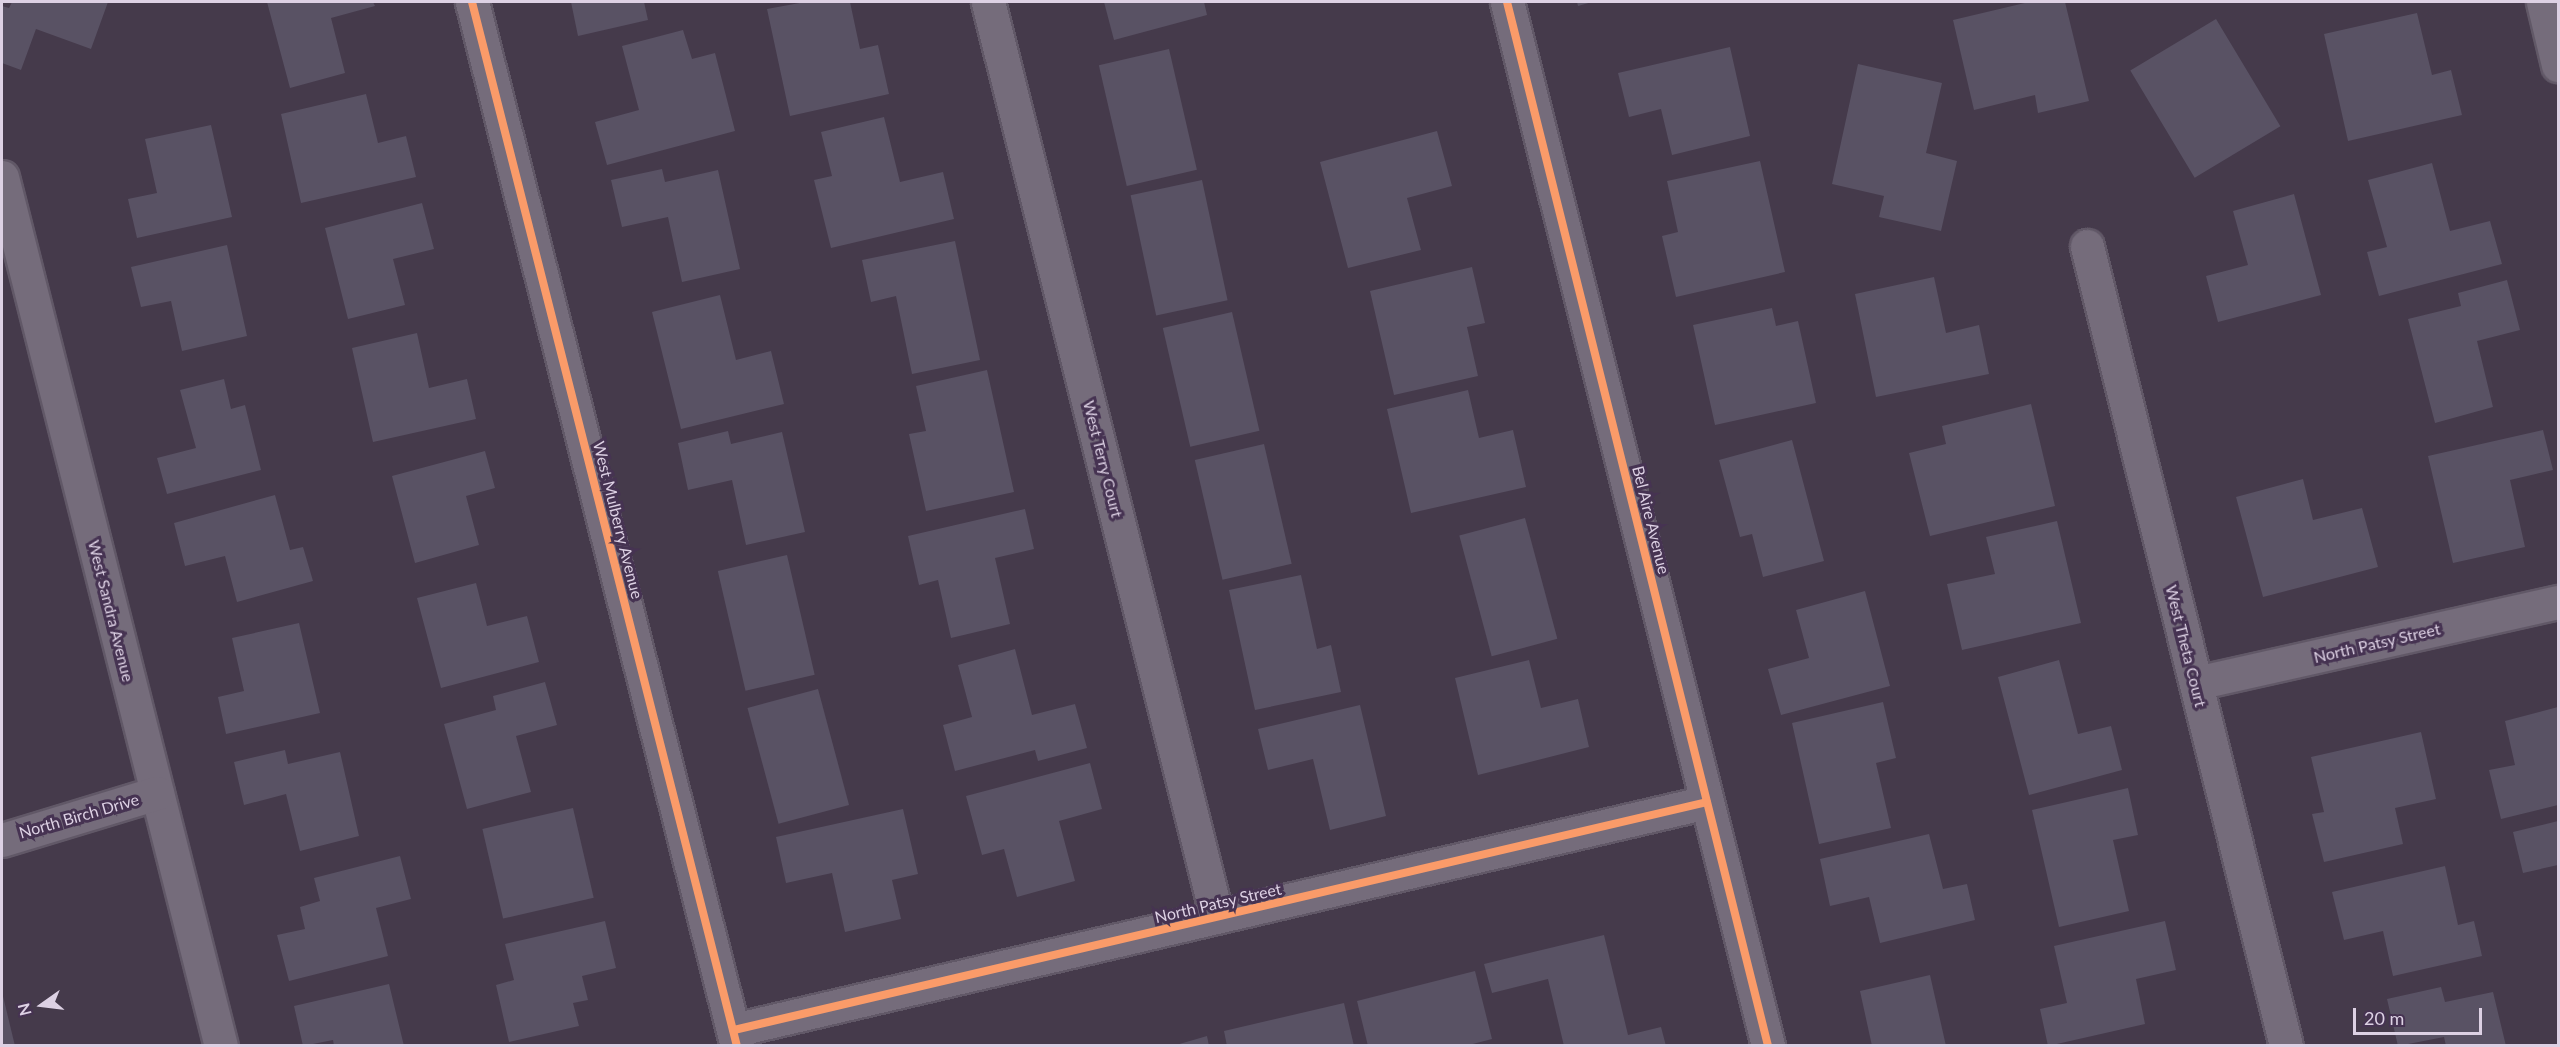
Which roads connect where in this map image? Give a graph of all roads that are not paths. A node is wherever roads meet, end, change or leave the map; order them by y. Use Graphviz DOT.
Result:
graph roads {
  1 [pos="472,2"];
  2 [pos="988,2"];
  3 [pos="1507,2"];
  4 [pos="2543,2"];
  5 [pos="2559,65"];
  6 [pos="2,177"];
  7 [pos="2087,246"];
  8 [pos="2559,602"];
  9 [pos="2196,683"];
  10 [pos="157,793"];
  11 [pos="1707,802"];
  12 [pos="2,840"];
  13 [pos="1217,917"];
  14 [pos="735,1038"];
  15 [pos="221,1046"];
  16 [pos="1768,1046"];
  17 [pos="2286,1046"];
  1 -- 14 [label="street, West Mulberry Avenue"];
  2 -- 13 [label="street, West Terry Court"];
  3 -- 11 [label="street, Bel Aire Avenue"];
  4 -- 5 [label="street"];
  6 -- 10 [label="street, West Sandra Avenue"];
  7 -- 9 [label="street, West Theta Court"];
  8 -- 9 [label="street, North Patsy Street"];
  9 -- 17 [label="street, West Theta Court"];
  10 -- 12 [label="street, North Birch Drive"];
  10 -- 15 [label="street, West Sandra Avenue"];
  11 -- 13 [label="street, North Patsy Street"];
  11 -- 16 [label="street, Bel Aire Avenue"];
  13 -- 14 [label="street, North Patsy Street"];
}
